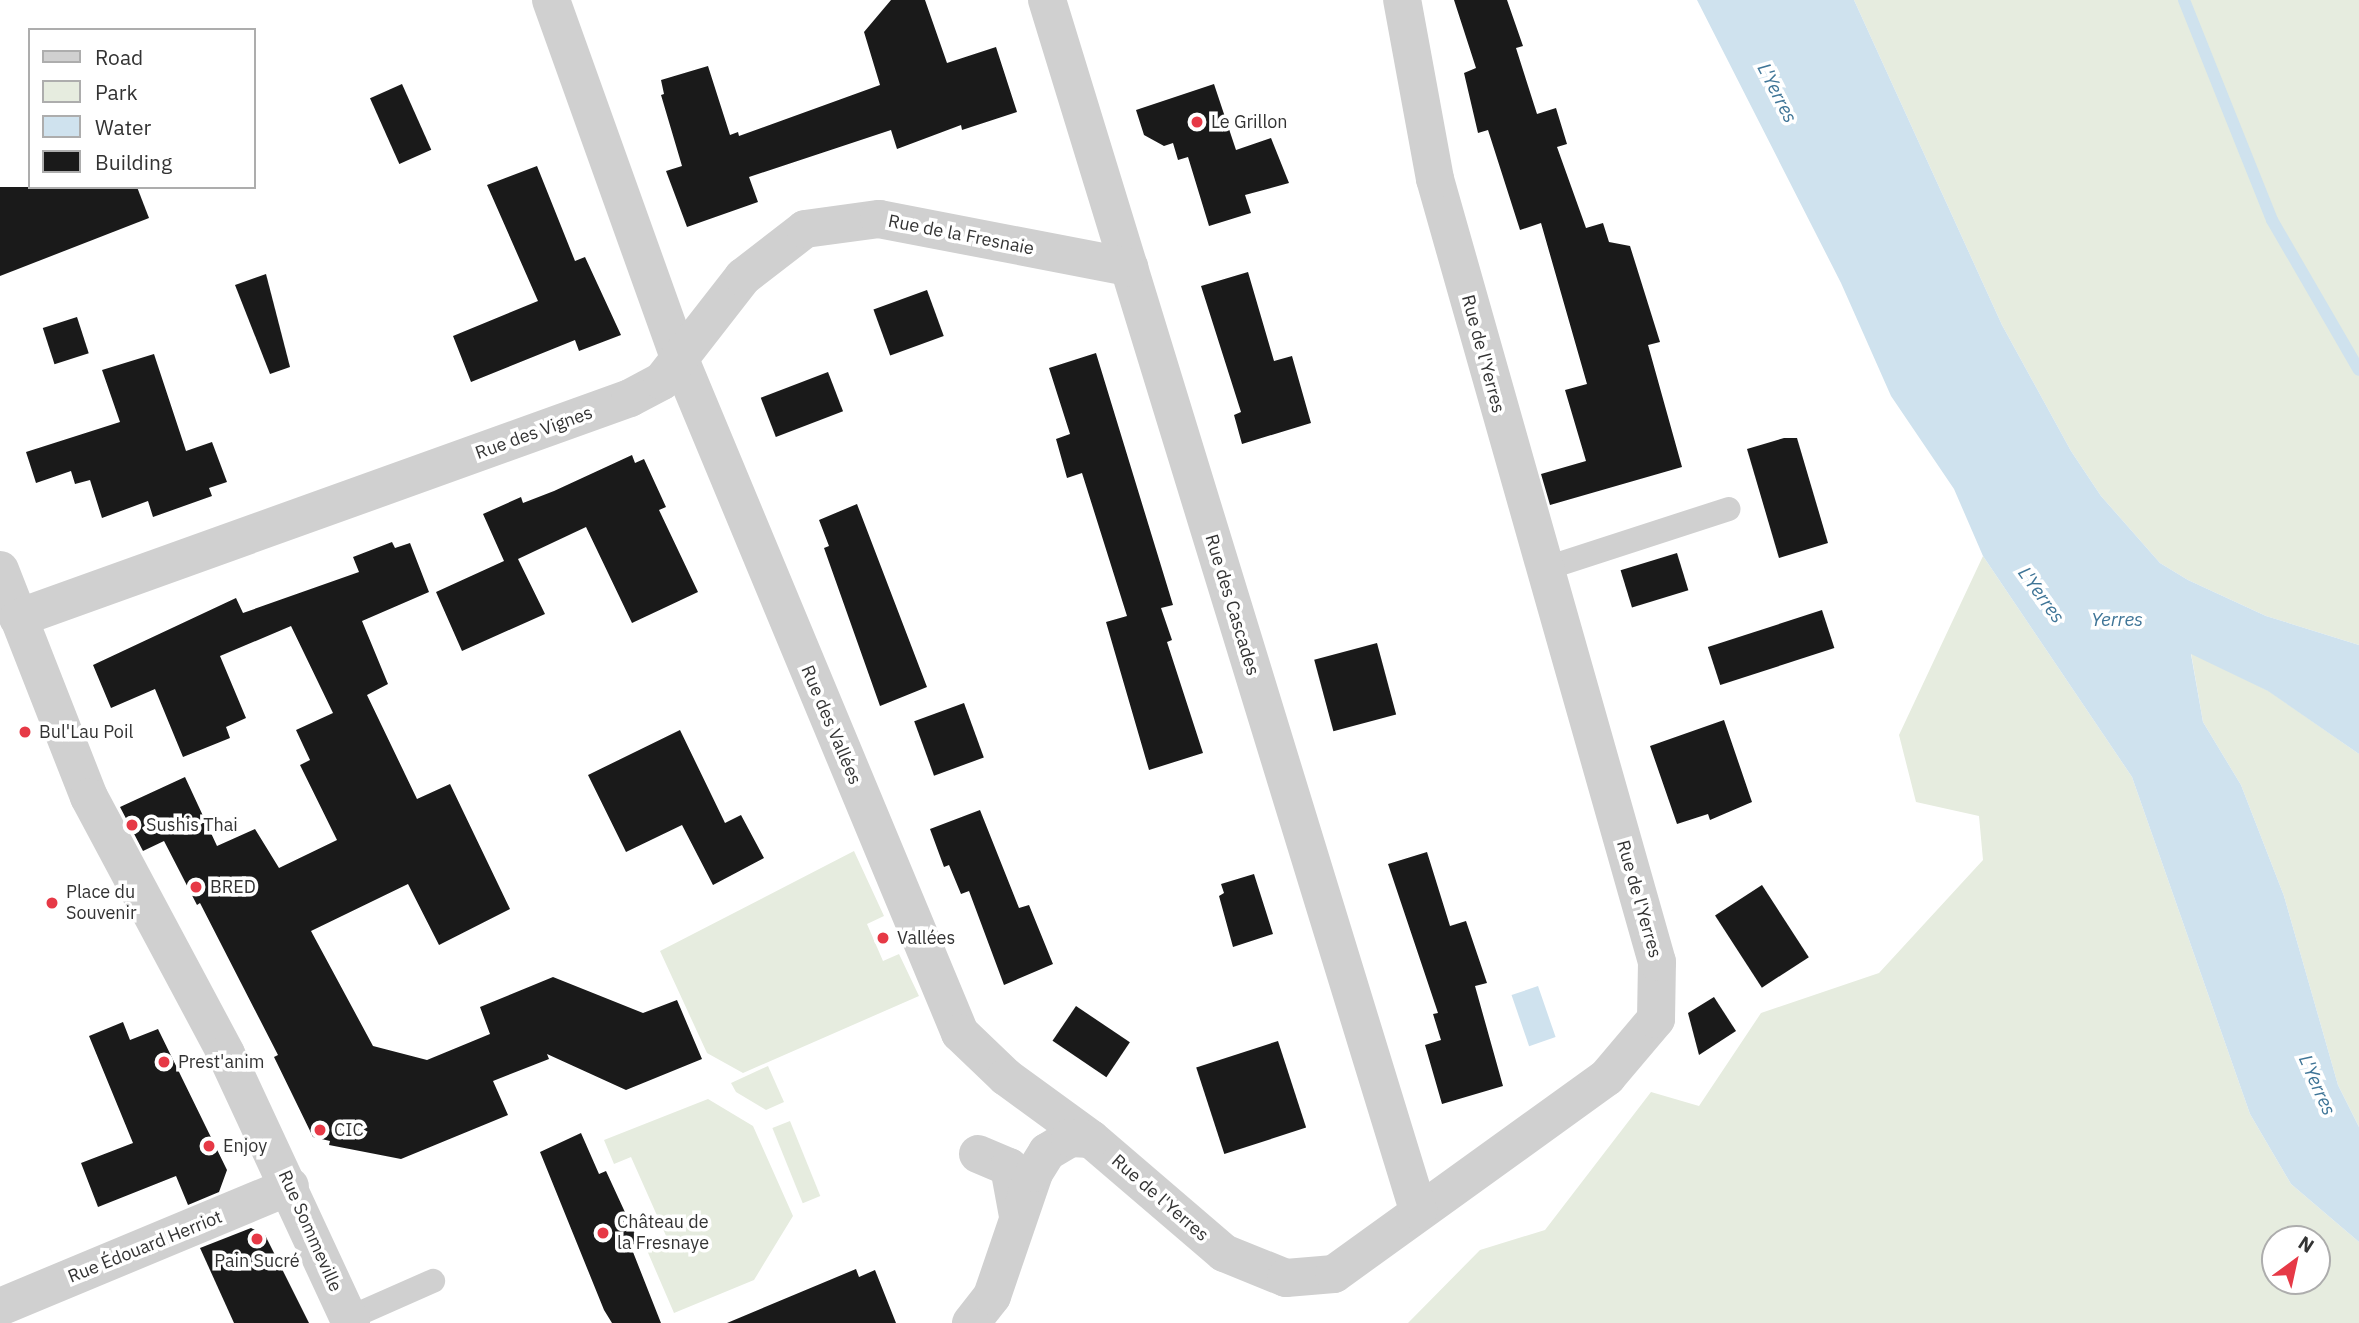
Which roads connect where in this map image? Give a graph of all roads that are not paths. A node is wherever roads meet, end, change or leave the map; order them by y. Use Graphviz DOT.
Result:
graph roads {
  1 [pos="551,0"];
  2 [pos="1047,0"];
  3 [pos="1402,0"];
  4 [pos="1129,267"];
  5 [pos="679,357"];
  6 [pos="1729,509"];
  7 [pos="1544,569"];
  8 [pos="0,570"];
  9 [pos="18,618"];
  10 [pos="1006,1077"];
  11 [pos="1091,1139"];
  12 [pos="978,1154"];
  13 [pos="290,1186"];
  14 [pos="1418,1210"];
  15 [pos="1019,1222"];
  16 [pos="433,1281"];
  17 [pos="0,1307"];
  18 [pos="350,1321"];
  19 [pos="971,1323"];
  1 -- 5 [label="street"];
  2 -- 4 [label="street, Rue des Cascades"];
  3 -- 7 [label="street, Rue de l'Yerres"];
  4 -- 5 [label="street, Rue de la Fresnaie"];
  4 -- 14 [label="street, Rue des Cascades"];
  5 -- 9 [label="street, Rue des Vignes"];
  5 -- 10 [label="street, Rue des Vallées"];
  6 -- 7 [label="lane"];
  7 -- 14 [label="street, Rue de l'Yerres"];
  8 -- 9 [label="street, Rue Sommeville"];
  9 -- 13 [label="street, Rue Sommeville"];
  10 -- 11 [label="street, Rue de l'Yerres"];
  11 -- 14 [label="street, Rue de l'Yerres"];
  11 -- 15 [label="street"];
  12 -- 15 [label="street"];
  13 -- 17 [label="street, Rue Édouard Herriot"];
  13 -- 18 [label="street, Rue Sommeville"];
  15 -- 19 [label="street"];
  16 -- 18 [label="lane"];
}
